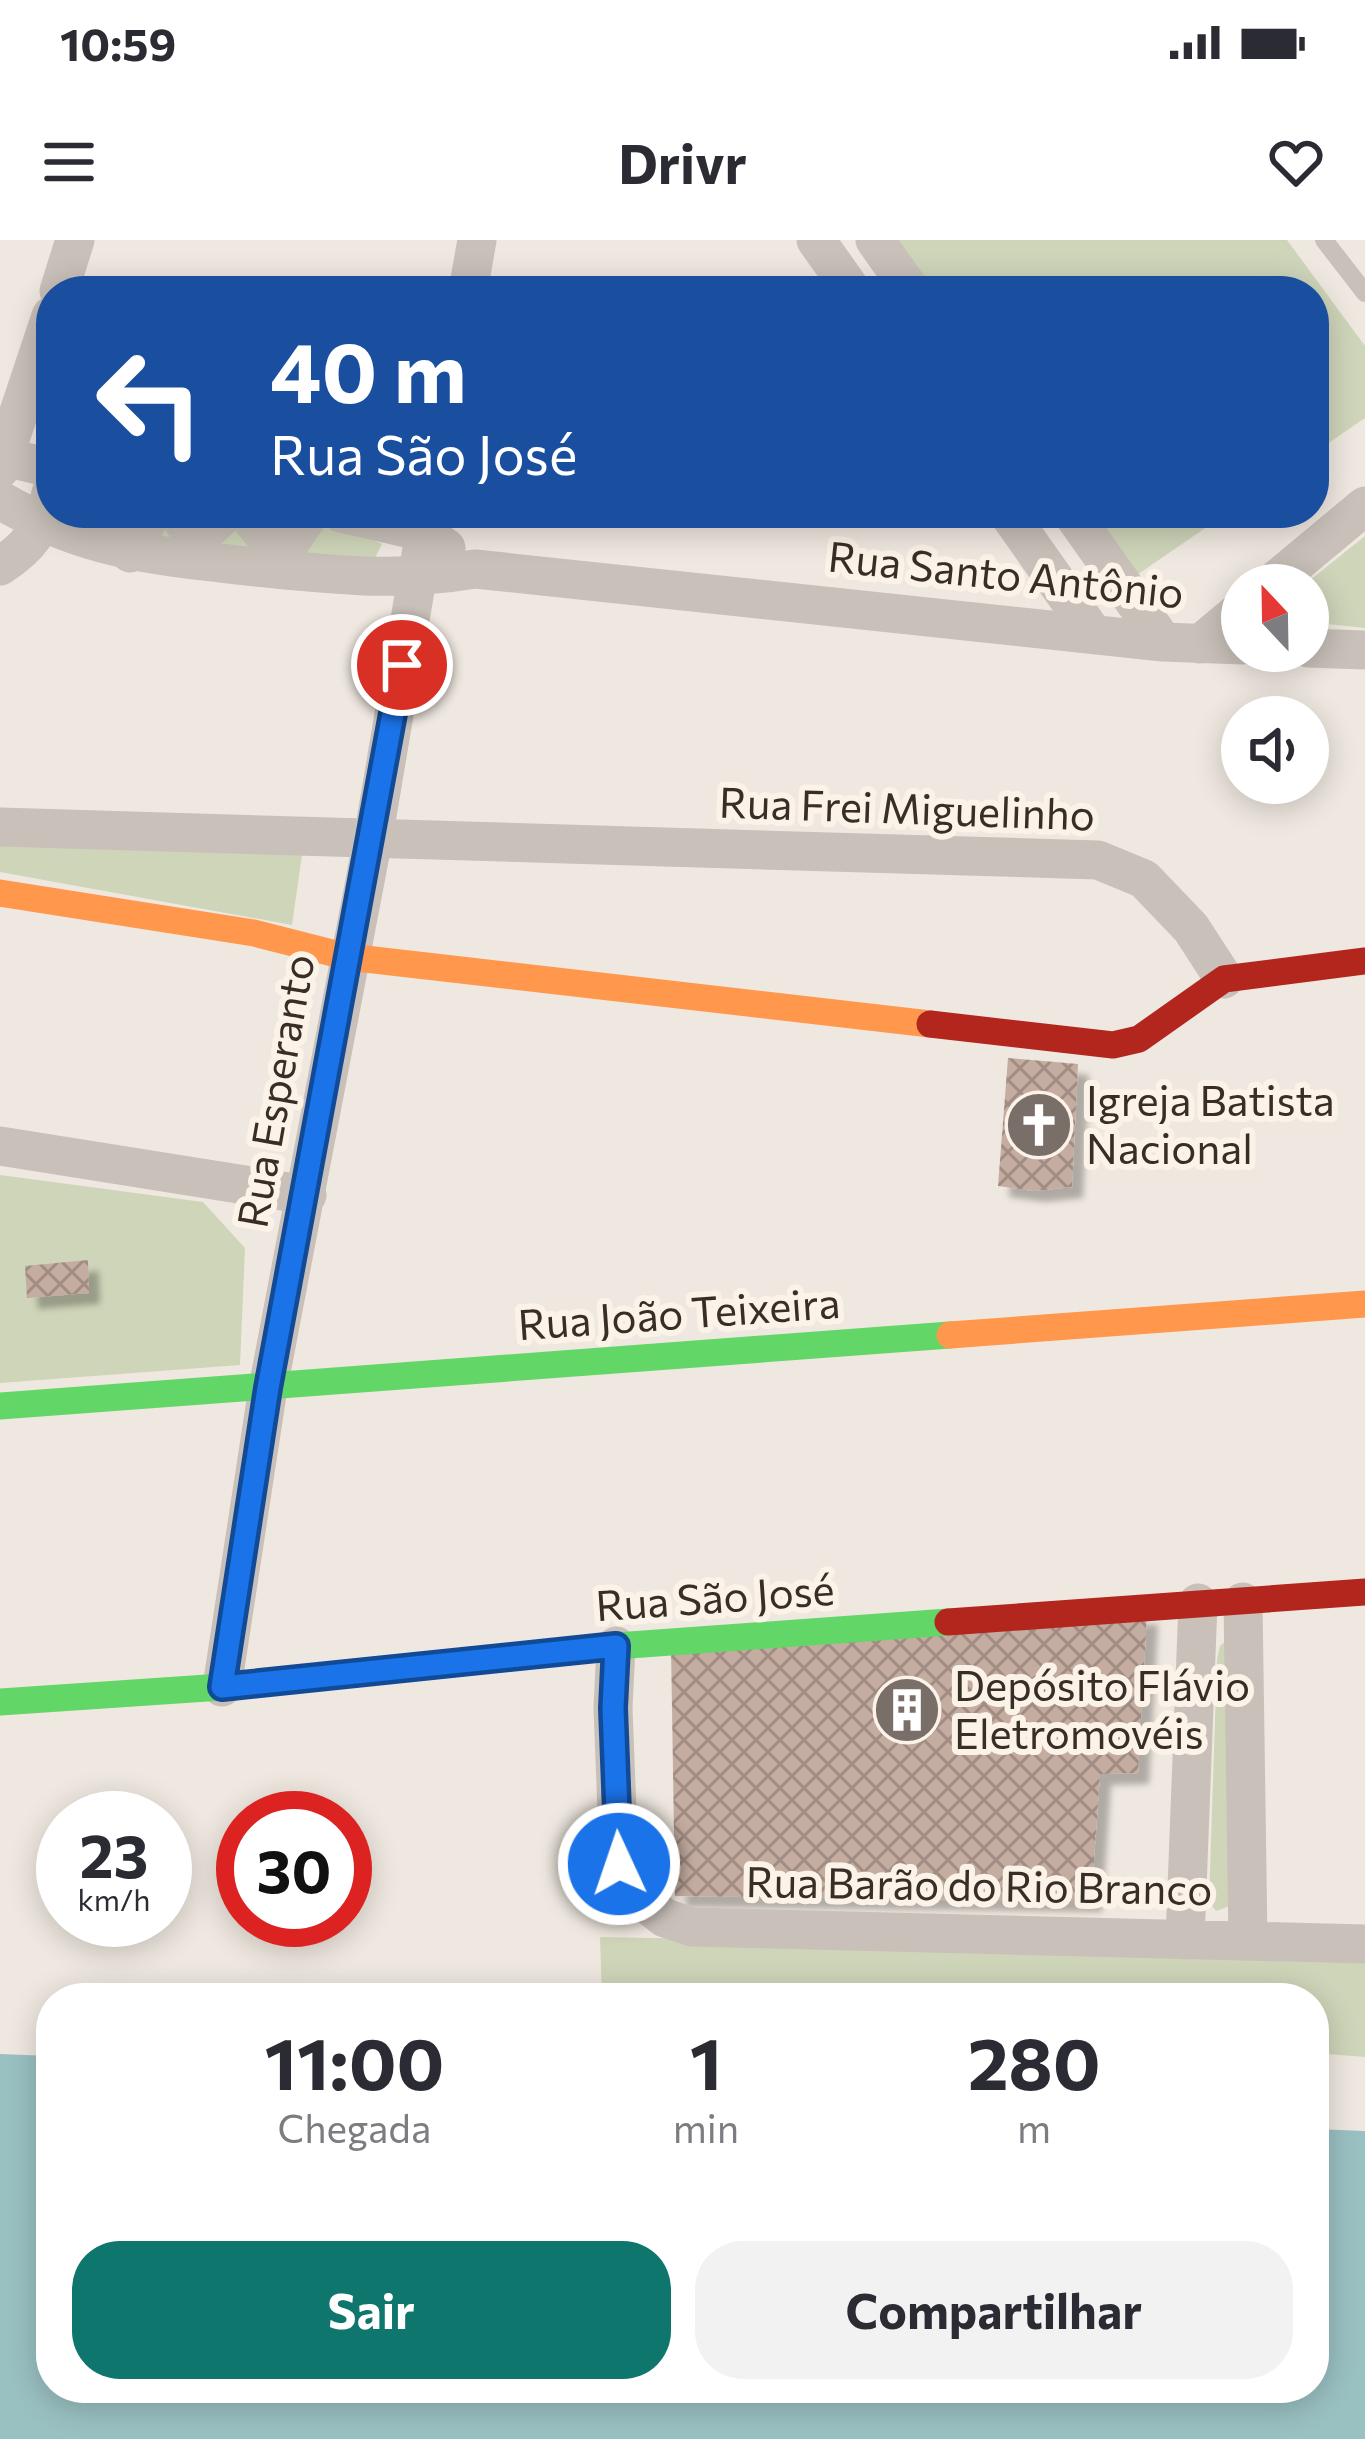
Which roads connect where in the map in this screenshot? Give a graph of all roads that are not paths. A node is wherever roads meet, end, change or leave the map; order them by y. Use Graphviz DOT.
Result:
graph roads {
  1 [pos="75,240"];
  2 [pos="477,240"];
  3 [pos="817,240"];
  4 [pos="874,240"];
  5 [pos="1324,240"];
  6 [pos="64,276"];
  7 [pos="471,276"];
  8 [pos="842,276"];
  9 [pos="900,276"];
  10 [pos="1365,293"];
  11 [pos="36,360"];
  12 [pos="1,461"];
  13 [pos="36,465"];
  14 [pos="0,500"];
  15 [pos="1365,506"];
  16 [pos="36,507"];
  17 [pos="36,527"];
  18 [pos="83,528"];
  19 [pos="144,528"];
  20 [pos="187,528"];
  21 [pos="209,528"];
  22 [pos="258,528"];
  23 [pos="300,528"];
  24 [pos="425,528"];
  25 [pos="431,528"];
  26 [pos="1018,528"];
  27 [pos="1085,528"];
  28 [pos="130,553"];
  29 [pos="1295,564"];
  30 [pos="0,566"];
  31 [pos="475,569"];
  32 [pos="417,579"];
  33 [pos="1221,621"];
  34 [pos="1091,632"];
  35 [pos="1182,643"];
  36 [pos="1221,644"];
  37 [pos="1329,649"];
  38 [pos="1365,650"];
  39 [pos="5,828"];
  40 [pos="373,839"];
  41 [pos="3,893"];
  42 [pos="348,958"];
  43 [pos="1365,961"];
  44 [pos="1223,979"];
  45 [pos="0,1147"];
  46 [pos="307,1195"];
  47 [pos="1365,1304"];
  48 [pos="268,1388"];
  49 [pos="0,1406"];
  50 [pos="1365,1592"];
  51 [pos="1243,1602"];
  52 [pos="1198,1604"];
  53 [pos="616,1646"];
  54 [pos="222,1687"];
  55 [pos="0,1702"];
  56 [pos="1185,1940"];
  57 [pos="1249,1940"];
  58 [pos="1365,1944"];
  1 -- 6 [label="street"];
  2 -- 7 [label="street"];
  3 -- 8 [label="street"];
  4 -- 9 [label="street"];
  5 -- 10 [label="lane"];
  11 -- 12 [label="street"];
  12 -- 13 [label="street"];
  14 -- 16 [label="street, Rua Santo Antônio"];
  15 -- 29 [label="street"];
  17 -- 30 [label="street"];
  18 -- 28 [label="street, Rua Santo Antônio"];
  19 -- 28 [label="street"];
  20 -- 21 [label="street"];
  22 -- 23 [label="street"];
  24 -- 32 [label="street, Rua Esperanto"];
  25 -- 31 [label="street"];
  26 -- 34 [label="street"];
  27 -- 35 [label="street"];
  28 -- 32 [label="street, Rua Santo Antônio"];
  31 -- 32 [label="street, Rua Santo Antônio"];
  31 -- 34 [label="street, Rua Santo Antônio"];
  32 -- 40 [label="street, Rua Esperanto"];
  33 -- 35 [label="street"];
  34 -- 35 [label="street, Rua Santo Antônio"];
  35 -- 36 [label="street, Rua Santo Antônio"];
  37 -- 38 [label="street"];
  39 -- 40 [label="street, Rua Frei Miguelinho"];
  39 -- 41 [label="street"];
  40 -- 42 [label="street, Rua Esperanto"];
  40 -- 44 [label="street, Rua Frei Miguelinho"];
  41 -- 42 [label="street"];
  42 -- 44 [label="street"];
  42 -- 46 [label="street, Rua Esperanto"];
  43 -- 44 [label="street"];
  45 -- 46 [label="street"];
  46 -- 48 [label="street, Rua Esperanto"];
  47 -- 48 [label="street, Rua João Teixeira"];
  48 -- 49 [label="street, Rua João Teixeira"];
  48 -- 54 [label="street, Rua Esperanto"];
  50 -- 51 [label="street, Rua São José"];
  51 -- 52 [label="street, Rua São José"];
  51 -- 57 [label="street"];
  52 -- 53 [label="street, Rua São José"];
  52 -- 56 [label="street"];
  53 -- 54 [label="street, Rua São José"];
  53 -- 56 [label="street, Rua Barão do Rio Branco"];
  54 -- 55 [label="street, Rua São José"];
  56 -- 57 [label="street, Rua Barão do Rio Branco"];
  57 -- 58 [label="street, Rua Barão do Rio Branco"];
}
